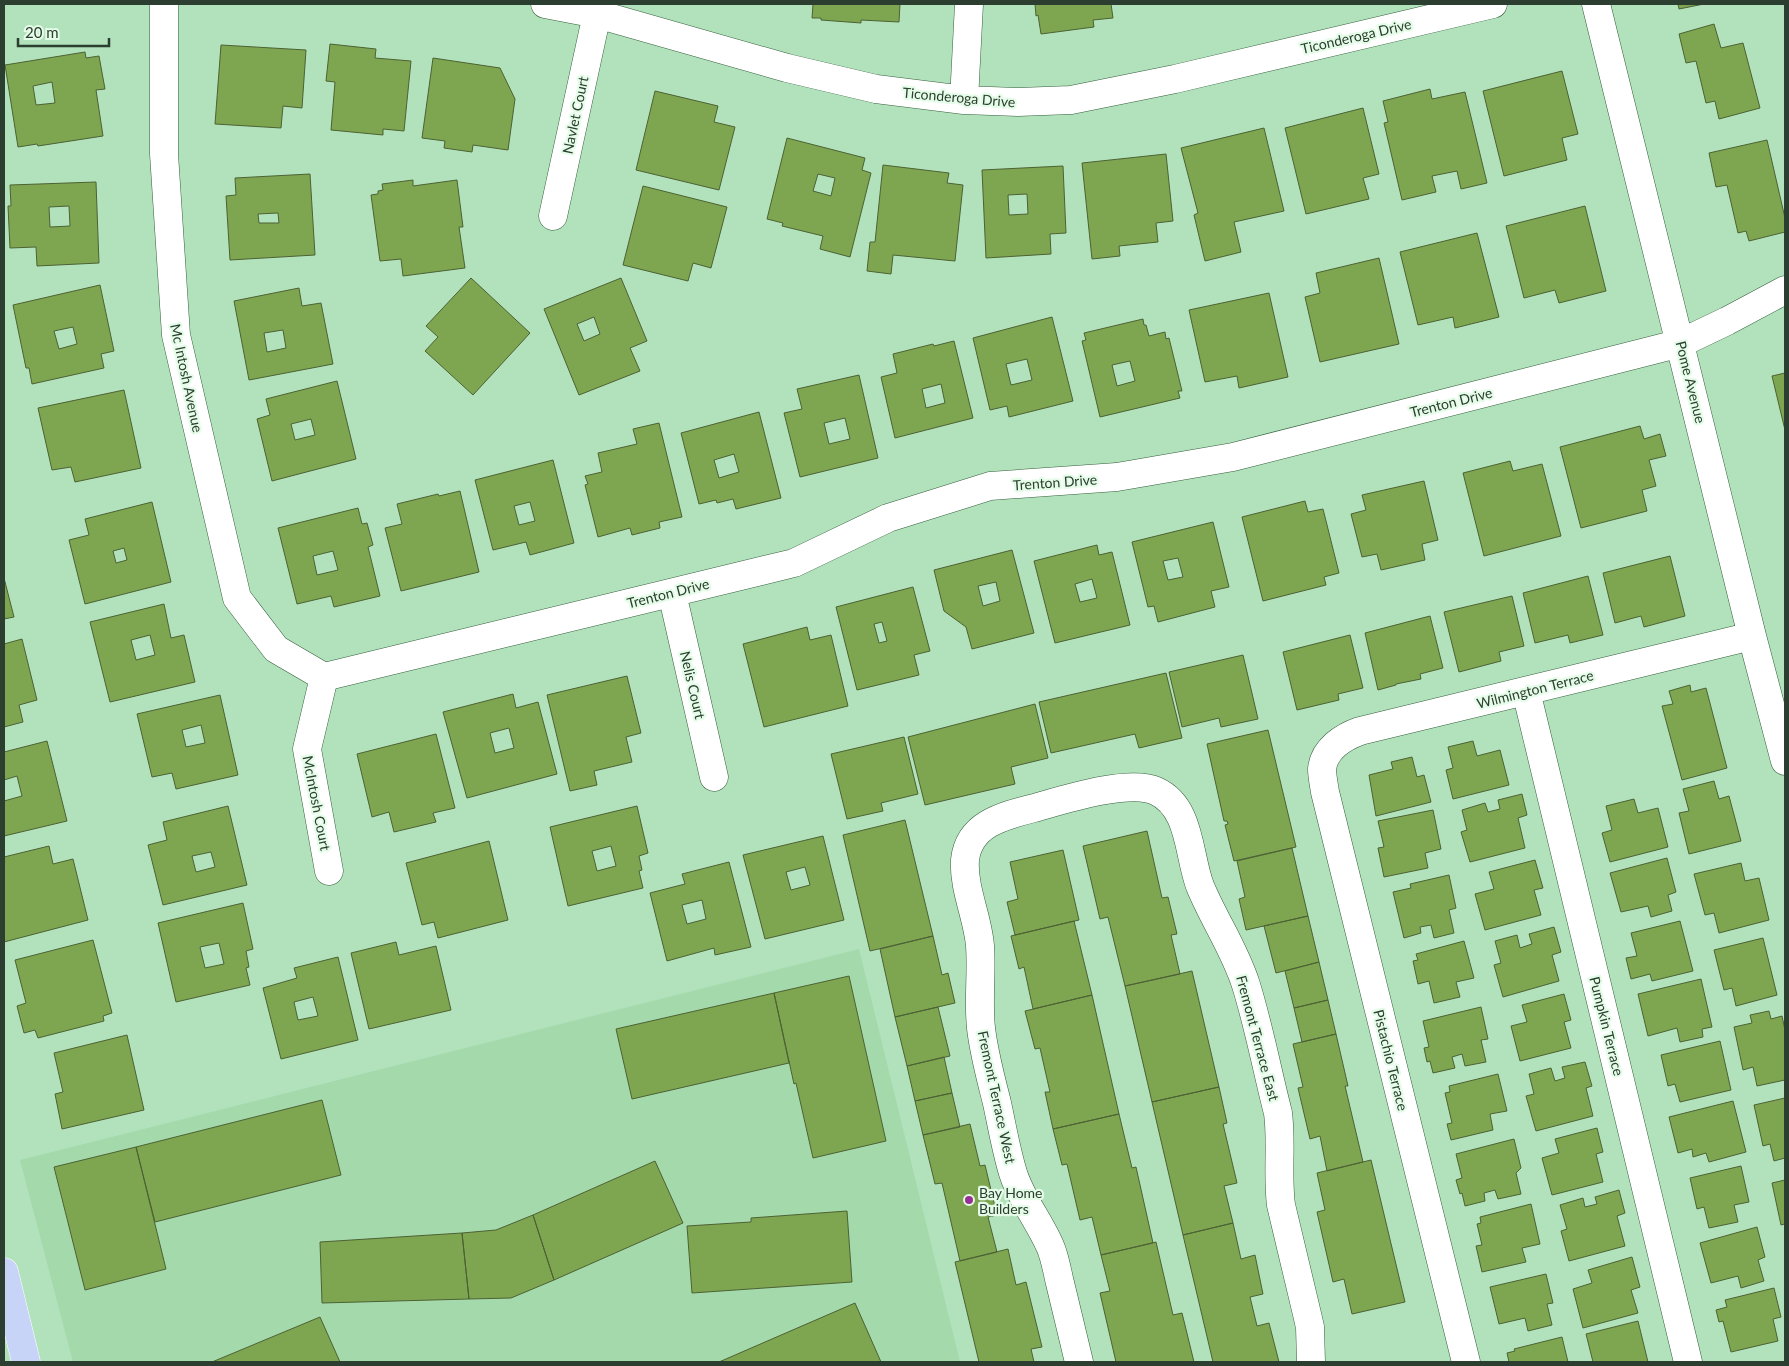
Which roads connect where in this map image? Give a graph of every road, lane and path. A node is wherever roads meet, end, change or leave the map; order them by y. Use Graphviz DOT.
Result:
graph roads {
  1 [pos="164,4"];
  2 [pos="545,4"];
  3 [pos="969,4"];
  4 [pos="1493,4"];
  5 [pos="1596,4"];
  6 [pos="597,14"];
  7 [pos="964,100"];
  8 [pos="553,216"];
  9 [pos="1785,290"];
  10 [pos="1681,343"];
  11 [pos="672,593"];
  12 [pos="1752,636"];
  13 [pos="324,677"];
  14 [pos="1526,691"];
  15 [pos="1327,757"];
  16 [pos="1785,761"];
  17 [pos="714,777"];
  18 [pos="1069,798"];
  19 [pos="330,871"];
  20 [pos="4,1272"];
  21 [pos="26,1362"];
  22 [pos="1080,1362"];
  23 [pos="1310,1362"];
  24 [pos="1466,1362"];
  25 [pos="1688,1362"];
  1 -- 13 [label="street, Mc Intosh Avenue"];
  2 -- 6 [label="street, Ticonderoga Drive"];
  3 -- 7 [label="street"];
  4 -- 7 [label="street, Ticonderoga Drive"];
  5 -- 10 [label="street, Pome Avenue"];
  6 -- 7 [label="street, Ticonderoga Drive"];
  6 -- 8 [label="street, Navlet Court"];
  9 -- 10 [label="street, Trenton Drive"];
  10 -- 11 [label="street, Trenton Drive"];
  10 -- 12 [label="street, Pome Avenue"];
  11 -- 13 [label="street, Trenton Drive"];
  11 -- 17 [label="street, Nelis Court"];
  12 -- 14 [label="street, Wilmington Terrace"];
  12 -- 16 [label="street, Pome Avenue"];
  13 -- 19 [label="street, McIntosh Court"];
  14 -- 15 [label="street, Wilmington Terrace"];
  14 -- 25 [label="street, Pumpkin Terrace"];
  15 -- 24 [label="street, Pistachio Terrace"];
  18 -- 22 [label="street, Fremont Terrace West"];
  18 -- 23 [label="street, Fremont Terrace East"];
  20 -- 21 [label="main road"];
}
